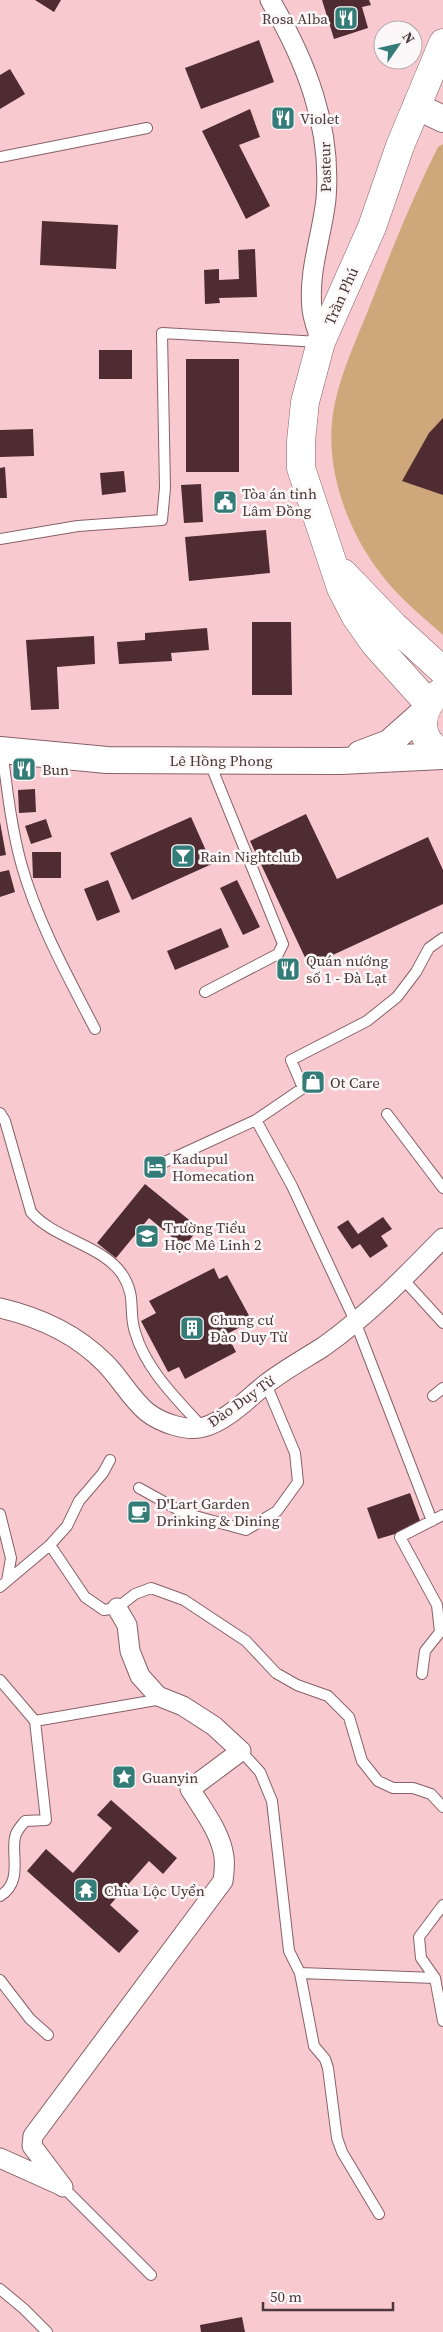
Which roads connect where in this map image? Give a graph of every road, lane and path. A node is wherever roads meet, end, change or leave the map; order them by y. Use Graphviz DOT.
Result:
graph roads {
  1 [pos="270,0"];
  2 [pos="443,43"];
  3 [pos="416,106"];
  4 [pos="443,119"];
  5 [pos="147,128"];
  6 [pos="0,157"];
  7 [pos="321,342"];
  8 [pos="0,539"];
  9 [pos="330,559"];
  10 [pos="443,671"];
  11 [pos="432,702"];
  12 [pos="1,746"];
  13 [pos="443,755"];
  14 [pos="208,760"];
  15 [pos="341,761"];
  16 [pos="443,938"];
  17 [pos="205,992"];
  18 [pos="95,1029"];
  19 [pos="0,1113"];
  20 [pos="387,1114"];
  21 [pos="256,1120"];
  22 [pos="156,1166"];
  23 [pos="443,1188"];
  24 [pos="443,1238"];
  25 [pos="403,1279"];
  26 [pos="0,1308"];
  27 [pos="355,1321"];
  28 [pos="443,1323"];
  29 [pos="266,1384"];
  30 [pos="443,1388"];
  31 [pos="433,1396"];
  32 [pos="203,1428"];
  33 [pos="110,1460"];
  34 [pos="139,1488"];
  35 [pos="0,1514"];
  36 [pos="443,1515"];
  37 [pos="432,1521"];
  38 [pos="50,1545"];
  39 [pos="3,1584"];
  40 [pos="117,1608"];
  41 [pos="422,1674"];
  42 [pos="0,1680"];
  43 [pos="165,1698"];
  44 [pos="35,1721"];
  45 [pos="241,1751"];
  46 [pos="443,1806"];
  47 [pos="0,1896"];
  48 [pos="443,1905"];
  49 [pos="300,1973"];
  50 [pos="435,1978"];
  51 [pos="0,1980"];
  52 [pos="443,2021"];
  53 [pos="48,2035"];
  54 [pos="0,2158"];
  55 [pos="63,2187"];
  56 [pos="379,2214"];
  57 [pos="151,2275"];
  58 [pos="0,2289"];
  59 [pos="47,2332"];
  1 -- 7 [label="street, Pasteur"];
  2 -- 3 [label="main road, Trần Phú"];
  3 -- 4 [label="street"];
  3 -- 7 [label="main road, Trần Phú"];
  5 -- 6 [label="lane"];
  7 -- 8 [label="lane"];
  7 -- 9 [label="main road, Trần Phú"];
  9 -- 10 [label="main road, Trần Phú"];
  9 -- 11 [label="main road, Trần Phú"];
  11 -- 13 [label="main road"];
  11 -- 15 [label="street"];
  12 -- 14 [label="street, Lê Hồng Phong"];
  12 -- 18 [label="lane"];
  13 -- 15 [label="street, Lê Hồng Phong"];
  14 -- 15 [label="street, Lê Hồng Phong"];
  14 -- 17 [label="lane"];
  16 -- 21 [label="lane"];
  19 -- 32 [label="lane"];
  20 -- 23 [label="lane"];
  21 -- 22 [label="lane"];
  21 -- 27 [label="lane"];
  24 -- 25 [label="street, Đào Duy Từ"];
  25 -- 27 [label="street, Đào Duy Từ"];
  25 -- 28 [label="lane"];
  26 -- 32 [label="street, Đào Duy Từ"];
  27 -- 29 [label="street, Đào Duy Từ"];
  27 -- 37 [label="lane"];
  29 -- 32 [label="street, Đào Duy Từ"];
  29 -- 34 [label="lane"];
  30 -- 31 [label="lane"];
  33 -- 38 [label="lane"];
  35 -- 39 [label="lane"];
  36 -- 37 [label="lane"];
  37 -- 41 [label="lane"];
  38 -- 39 [label="lane"];
  38 -- 40 [label="lane"];
  40 -- 43 [label="street"];
  40 -- 46 [label="lane"];
  42 -- 44 [label="lane"];
  43 -- 44 [label="lane"];
  43 -- 45 [label="street"];
  44 -- 47 [label="lane"];
  45 -- 49 [label="lane"];
  45 -- 55 [label="street"];
  48 -- 50 [label="lane"];
  49 -- 50 [label="lane"];
  49 -- 56 [label="lane"];
  50 -- 52 [label="lane"];
  51 -- 53 [label="lane"];
  54 -- 55 [label="street"];
  55 -- 57 [label="lane"];
  58 -- 59 [label="lane"];
}
